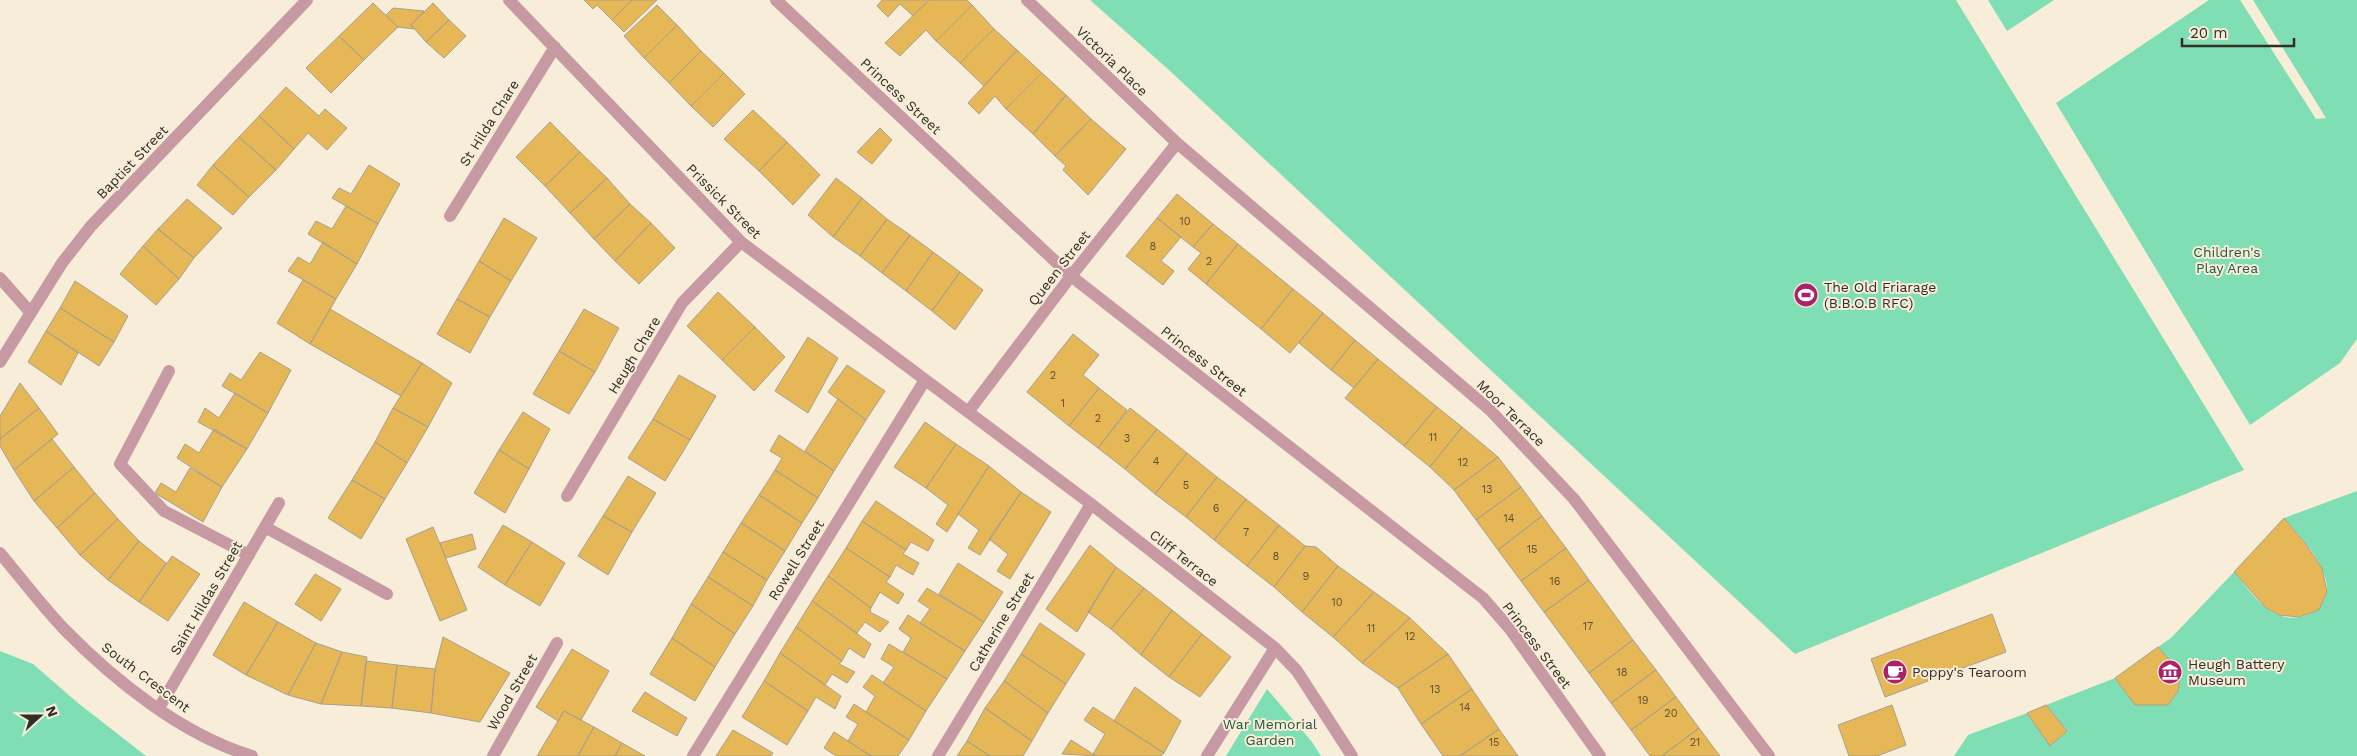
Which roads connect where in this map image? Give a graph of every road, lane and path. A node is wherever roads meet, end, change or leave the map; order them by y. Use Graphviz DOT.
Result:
graph roads {
  1 [pos="307,0"];
  2 [pos="509,0"];
  3 [pos="776,0"];
  4 [pos="1027,0"];
  5 [pos="555,47"];
  6 [pos="1177,144"];
  7 [pos="450,216"];
  8 [pos="741,242"];
  9 [pos="1071,276"];
  10 [pos="0,278"];
  11 [pos="31,313"];
  12 [pos="0,362"];
  13 [pos="169,371"];
  14 [pos="925,380"];
  15 [pos="968,412"];
  16 [pos="567,496"];
  17 [pos="279,503"];
  18 [pos="1090,504"];
  19 [pos="265,527"];
  20 [pos="0,553"];
  21 [pos="249,555"];
  22 [pos="387,594"];
  23 [pos="557,643"];
  24 [pos="1275,648"];
  25 [pos="159,708"];
  26 [pos="252,756"];
  27 [pos="493,756"];
  28 [pos="693,756"];
  29 [pos="938,756"];
  30 [pos="1207,756"];
  31 [pos="1352,756"];
  32 [pos="1600,756"];
  33 [pos="1769,756"];
  1 -- 11 [label="street, Baptist Street"];
  2 -- 5 [label="street, Prissick Street"];
  3 -- 9 [label="street, Princess Street"];
  4 -- 6 [label="street, Victoria Place"];
  5 -- 7 [label="street, St Hilda Chare"];
  5 -- 8 [label="street, Prissick Street"];
  6 -- 9 [label="street, Queen Street"];
  6 -- 33 [label="street, Moor Terrace"];
  8 -- 14 [label="street, Prissick Street"];
  8 -- 16 [label="street, Heugh Chare"];
  9 -- 15 [label="street, Queen Street"];
  9 -- 32 [label="street, Princess Street"];
  10 -- 11 [label="street"];
  11 -- 12 [label="street, Baptist Street"];
  13 -- 21 [label="street"];
  14 -- 15 [label="street, Prissick Street"];
  14 -- 28 [label="street, Rowell Street"];
  15 -- 18 [label="street, Cliff Terrace"];
  17 -- 19 [label="street, Saint Hildas Street"];
  18 -- 24 [label="street, Cliff Terrace"];
  18 -- 29 [label="street, Catherine Street"];
  19 -- 21 [label="street, Saint Hildas Street"];
  19 -- 22 [label="street"];
  20 -- 25 [label="street, South Crescent"];
  21 -- 25 [label="street, Saint Hildas Street"];
  23 -- 27 [label="street, Wood Street"];
  24 -- 30 [label="street"];
  24 -- 31 [label="street, Cliff Terrace"];
  25 -- 26 [label="street, South Crescent"];
}
